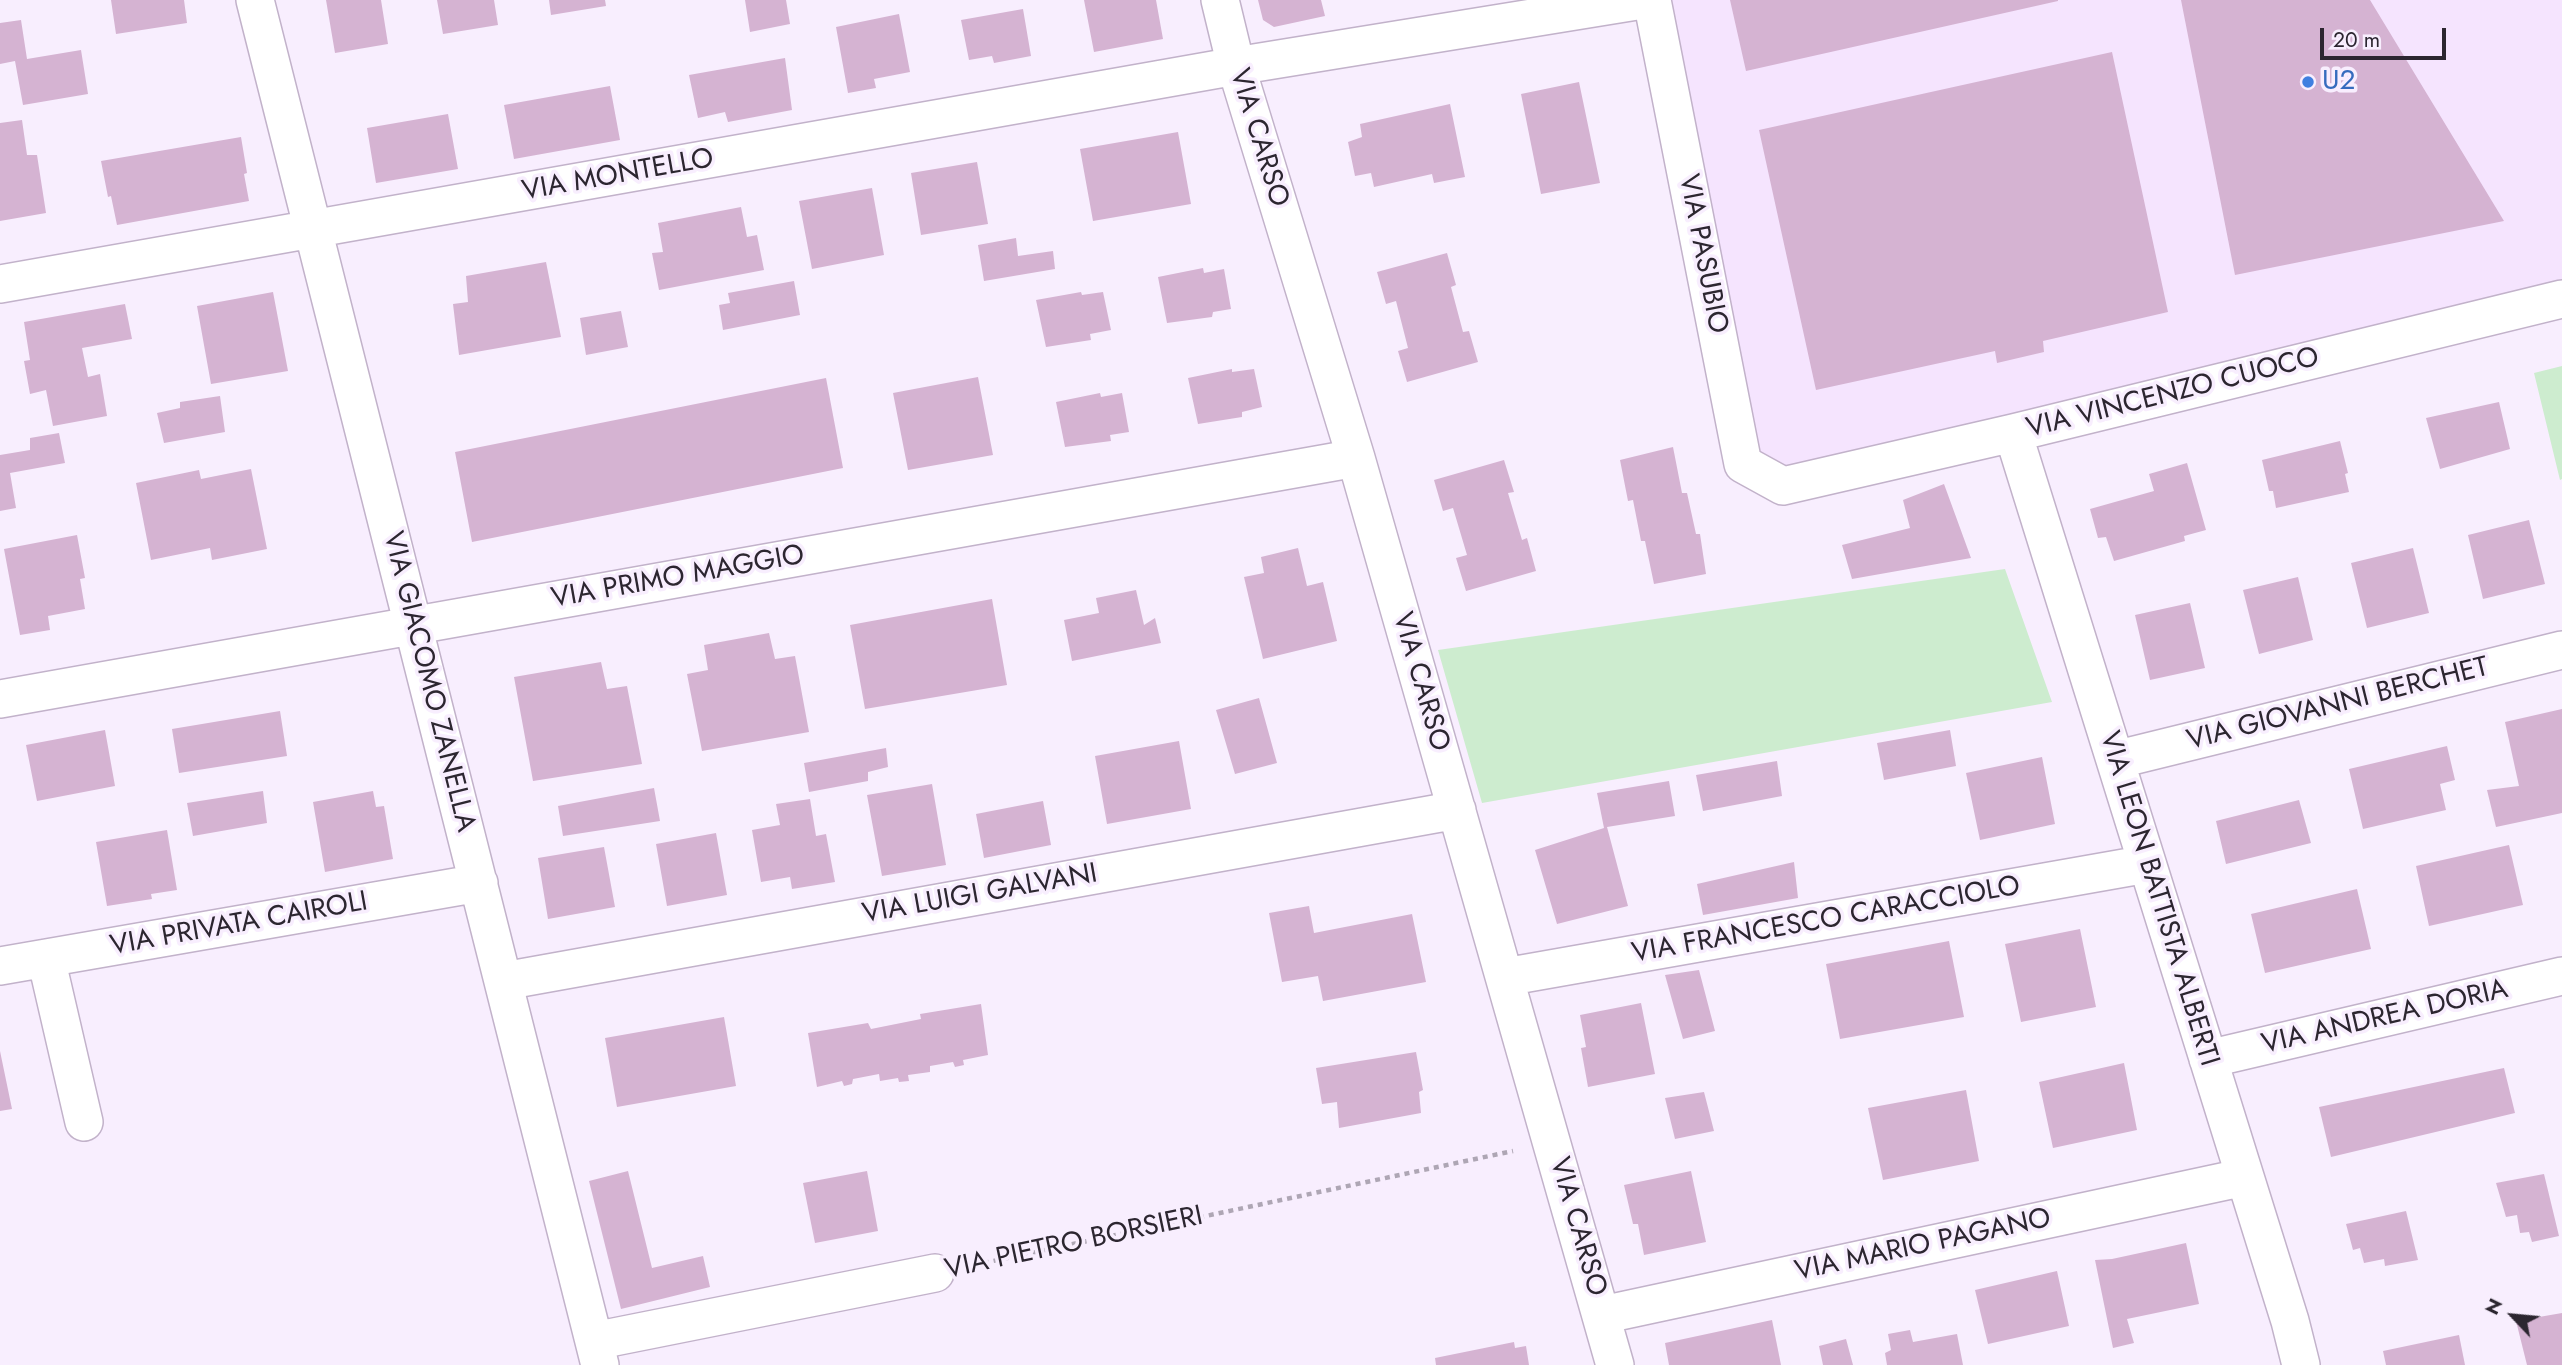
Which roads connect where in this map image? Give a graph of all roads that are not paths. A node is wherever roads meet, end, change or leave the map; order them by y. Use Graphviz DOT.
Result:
graph roads {
  1 [pos="255,0"];
  2 [pos="1220,0"];
  3 [pos="1643,0"];
  4 [pos="1652,0"];
  5 [pos="1236,66"];
  6 [pos="314,229"];
  7 [pos="0,284"];
  8 [pos="2562,299"];
  9 [pos="2013,433"];
  10 [pos="1356,458"];
  11 [pos="1783,486"];
  12 [pos="414,625"];
  13 [pos="2562,650"];
  14 [pos="0,699"];
  15 [pos="2115,760"];
  16 [pos="1457,810"];
  17 [pos="2147,864"];
  18 [pos="479,883"];
  19 [pos="46,958"];
  20 [pos="0,966"];
  21 [pos="2562,976"];
  22 [pos="1505,977"];
  23 [pos="503,981"];
  24 [pos="2208,1059"];
  25 [pos="84,1122"];
  26 [pos="2245,1177"];
  27 [pos="935,1273"];
  28 [pos="1602,1315"];
  29 [pos="597,1353"];
  30 [pos="1615,1365"];
  31 [pos="2301,1365"];
  1 -- 6 [label="street, VIA GIACOMO ZANELLA"];
  2 -- 5 [label="street, VIA CARSO"];
  3 -- 5 [label="street, VIA MONTELLO"];
  4 -- 11 [label="street, VIA PASUBIO"];
  5 -- 6 [label="street, VIA MONTELLO"];
  5 -- 10 [label="street, VIA CARSO"];
  6 -- 7 [label="street, VIA MONTELLO"];
  6 -- 12 [label="street, VIA GIACOMO ZANELLA"];
  8 -- 9 [label="street, VIA VINCENZO CUOCO"];
  9 -- 11 [label="street, VIA VINCENZO CUOCO"];
  9 -- 15 [label="street, VIA LEON BATTISTA ALBERTI"];
  10 -- 12 [label="street, VIA PRIMO MAGGIO"];
  10 -- 16 [label="street, VIA CARSO"];
  12 -- 14 [label="street, VIA PRIMO MAGGIO"];
  12 -- 18 [label="street, VIA GIACOMO ZANELLA"];
  13 -- 15 [label="street, VIA GIOVANNI BERCHET"];
  15 -- 17 [label="street, VIA LEON BATTISTA ALBERTI"];
  16 -- 22 [label="street, VIA CARSO"];
  16 -- 23 [label="street, VIA LUIGI GALVANI"];
  17 -- 22 [label="street, VIA FRANCESCO CARACCIOLO"];
  17 -- 24 [label="street, VIA LEON BATTISTA ALBERTI"];
  18 -- 19 [label="street, VIA PRIVATA CAIROLI"];
  18 -- 23 [label="street, VIA GIACOMO ZANELLA"];
  19 -- 20 [label="street, VIA PRIVATA CAIROLI"];
  19 -- 25 [label="street"];
  21 -- 24 [label="street, VIA ANDREA DORIA"];
  22 -- 28 [label="street, VIA CARSO"];
  23 -- 29 [label="street, VIA GIACOMO ZANELLA"];
  24 -- 26 [label="street, VIA LEON BATTISTA ALBERTI"];
  26 -- 28 [label="street, VIA MARIO PAGANO"];
  26 -- 31 [label="street, VIA LEON BATTISTA ALBERTI"];
  27 -- 29 [label="street, VIA PIETRO BORSIERI"];
  28 -- 30 [label="street, VIA CARSO"];
}
